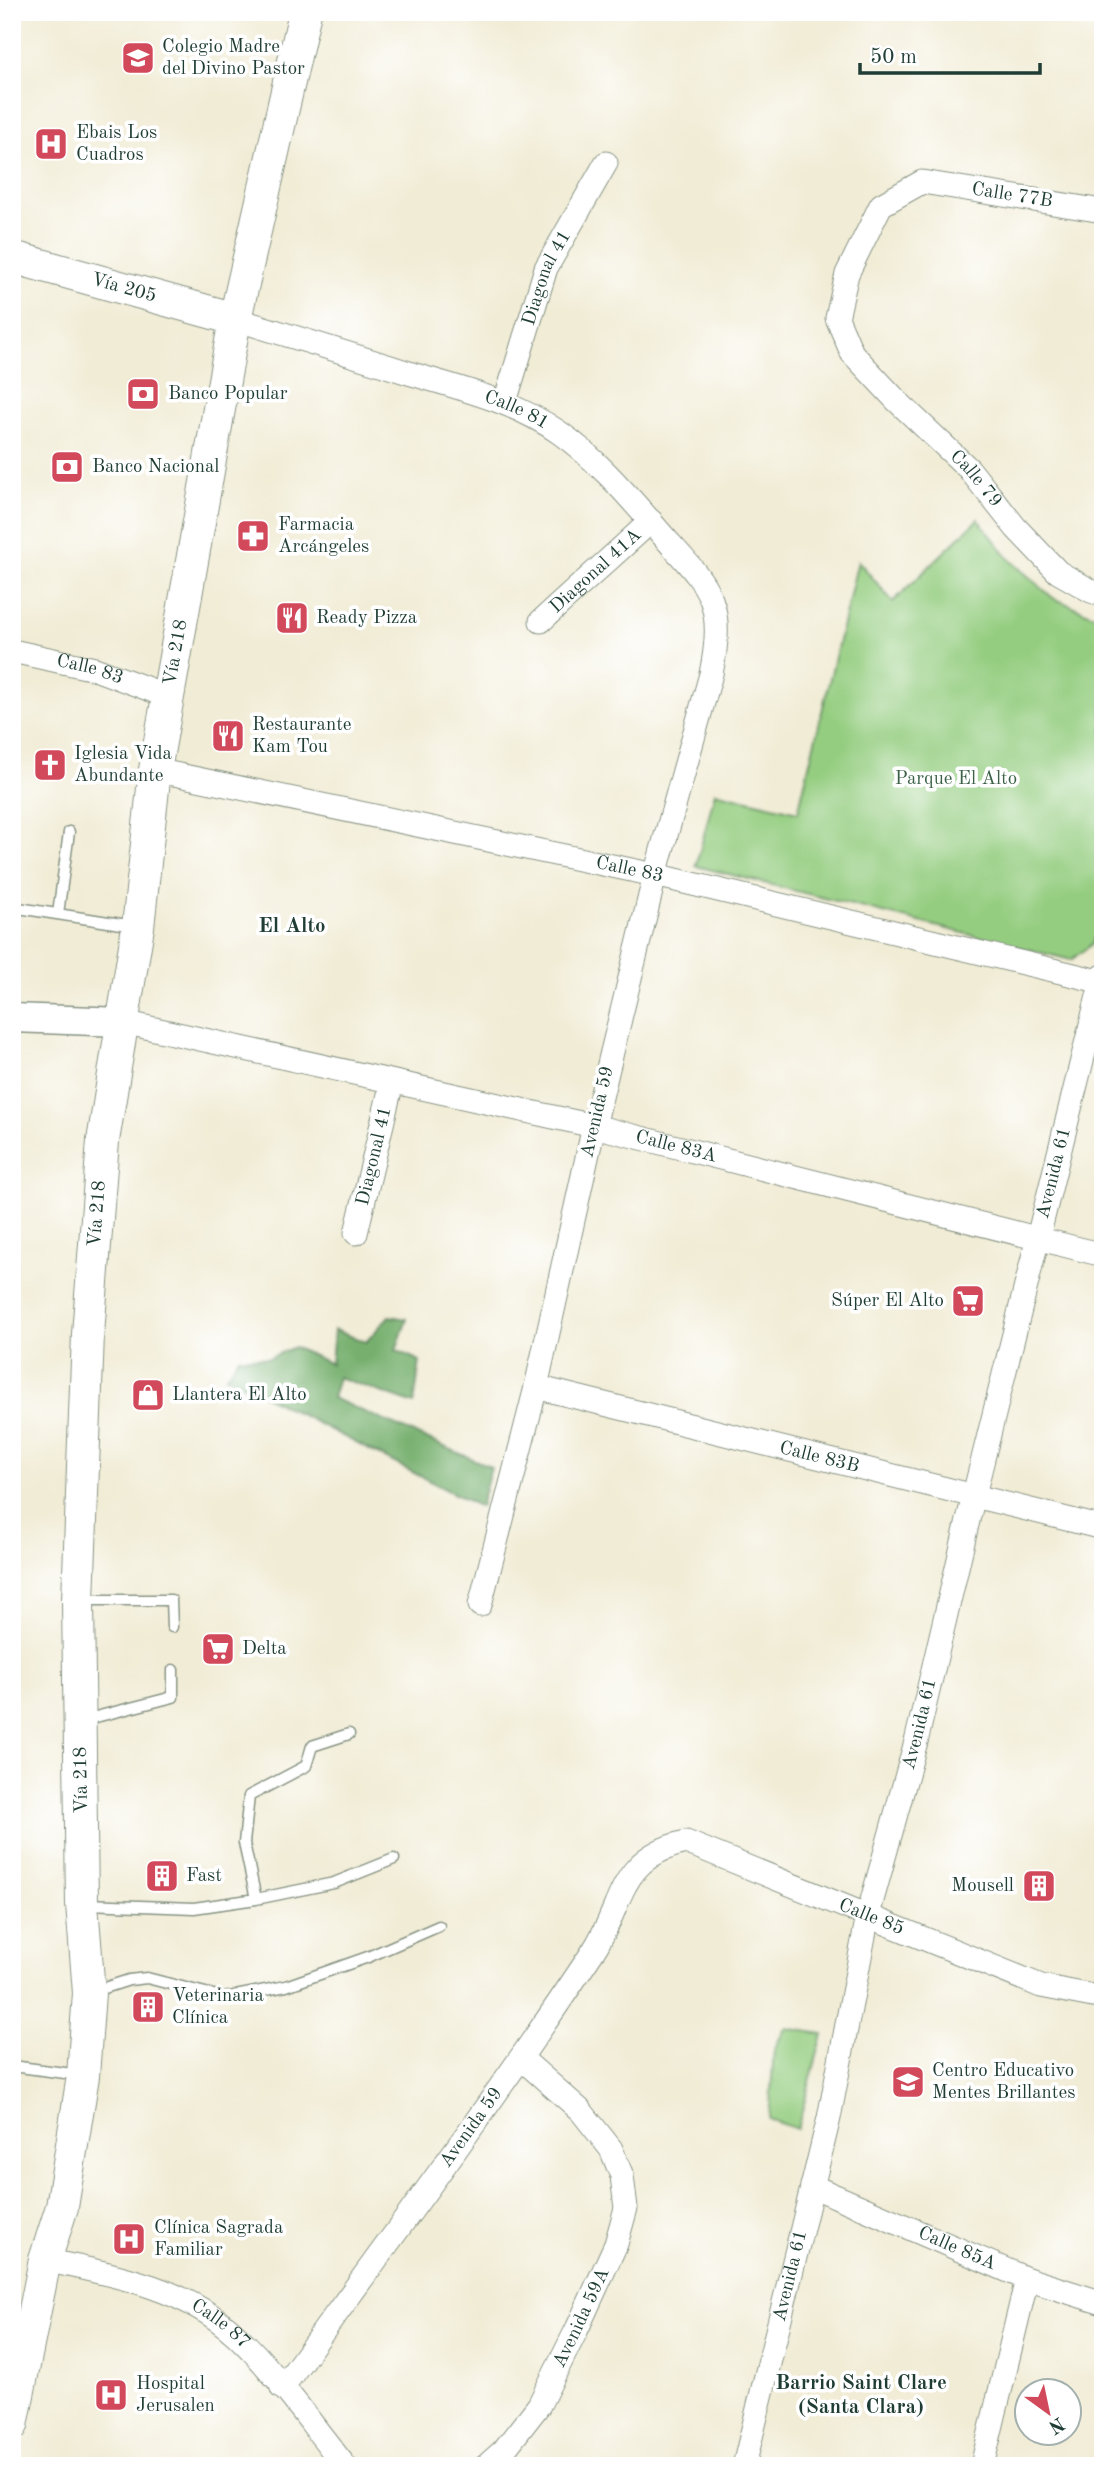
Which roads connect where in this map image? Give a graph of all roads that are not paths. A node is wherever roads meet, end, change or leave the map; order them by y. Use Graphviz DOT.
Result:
graph roads {
  1 [pos="302,14"];
  2 [pos="606,163"];
  3 [pos="922,182"];
  4 [pos="1103,211"];
  5 [pos="12,257"];
  6 [pos="235,319"];
  7 [pos="505,402"];
  8 [pos="651,522"];
  9 [pos="1103,596"];
  10 [pos="718,620"];
  11 [pos="541,621"];
  12 [pos="12,651"];
  13 [pos="167,696"];
  14 [pos="155,770"];
  15 [pos="69,832"];
  16 [pos="655,875"];
  17 [pos="12,906"];
  18 [pos="58,914"];
  19 [pos="138,927"];
  20 [pos="1102,980"];
  21 [pos="12,1018"];
  22 [pos="123,1022"];
  23 [pos="391,1082"];
  24 [pos="594,1126"];
  25 [pos="356,1233"];
  26 [pos="1037,1240"];
  27 [pos="1103,1255"];
  28 [pos="536,1387"];
  29 [pos="974,1495"];
  30 [pos="1103,1528"];
  31 [pos="78,1600"];
  32 [pos="481,1605"];
  33 [pos="172,1628"];
  34 [pos="173,1670"];
  35 [pos="81,1720"];
  36 [pos="349,1734"];
  37 [pos="645,1858"];
  38 [pos="394,1859"];
  39 [pos="256,1899"];
  40 [pos="82,1904"];
  41 [pos="869,1915"];
  42 [pos="439,1926"];
  43 [pos="89,1993"];
  44 [pos="1103,1998"];
  45 [pos="522,2059"];
  46 [pos="12,2066"];
  47 [pos="83,2076"];
  48 [pos="812,2186"];
  49 [pos="45,2260"];
  50 [pos="1027,2279"];
  51 [pos="1103,2303"];
  52 [pos="282,2388"];
  53 [pos="12,2425"];
  54 [pos="345,2466"];
  55 [pos="486,2466"];
  56 [pos="744,2466"];
  57 [pos="982,2466"];
  1 -- 6 [label="main road, Vía 218"];
  2 -- 7 [label="street, Diagonal 41"];
  3 -- 4 [label="street, Calle 77B"];
  3 -- 9 [label="street, Calle 79"];
  5 -- 6 [label="main road, Vía 205"];
  6 -- 7 [label="street, Calle 81"];
  6 -- 13 [label="main road, Vía 218"];
  7 -- 8 [label="street, Calle 81"];
  8 -- 10 [label="street, Calle 81"];
  8 -- 11 [label="street, Diagonal 41A"];
  10 -- 16 [label="street, Avenida 59"];
  12 -- 13 [label="street, Calle 83"];
  13 -- 14 [label="main road, Vía 218"];
  14 -- 16 [label="street, Calle 83"];
  14 -- 19 [label="main road, Vía 218"];
  15 -- 18 [label="lane"];
  16 -- 20 [label="street, Calle 83"];
  16 -- 24 [label="street, Avenida 59"];
  17 -- 18 [label="lane"];
  18 -- 19 [label="lane"];
  19 -- 22 [label="main road, Vía 218"];
  20 -- 26 [label="street, Avenida 61"];
  21 -- 22 [label="street"];
  22 -- 23 [label="street, Calle 83A"];
  22 -- 31 [label="main road, Vía 218"];
  23 -- 24 [label="street, Calle 83A"];
  23 -- 25 [label="street, Diagonal 41"];
  24 -- 26 [label="street, Calle 83A"];
  24 -- 28 [label="street, Avenida 59"];
  26 -- 27 [label="street, Calle 83A"];
  26 -- 29 [label="street, Avenida 61"];
  28 -- 29 [label="street, Calle 83B"];
  28 -- 32 [label="street, Avenida 59"];
  29 -- 30 [label="street, Calle 83B"];
  29 -- 41 [label="street, Avenida 61"];
  31 -- 33 [label="lane"];
  31 -- 35 [label="main road, Vía 218"];
  34 -- 35 [label="lane"];
  35 -- 40 [label="main road, Vía 218"];
  36 -- 39 [label="lane"];
  37 -- 41 [label="street, Calle 85"];
  37 -- 45 [label="street, Avenida 59"];
  38 -- 39 [label="lane"];
  39 -- 40 [label="lane"];
  40 -- 43 [label="main road, Vía 218"];
  41 -- 44 [label="street, Calle 85"];
  41 -- 48 [label="street, Avenida 61"];
  42 -- 43 [label="lane"];
  43 -- 47 [label="main road, Vía 218"];
  45 -- 52 [label="street, Avenida 59"];
  45 -- 55 [label="street, Avenida 59A"];
  46 -- 47 [label="lane"];
  47 -- 49 [label="main road, Vía 218"];
  48 -- 50 [label="street, Calle 85A"];
  48 -- 56 [label="street, Avenida 61"];
  49 -- 52 [label="street, Calle 87"];
  49 -- 53 [label="main road, Vía 218"];
  50 -- 51 [label="street, Calle 85A"];
  50 -- 57 [label="street"];
  52 -- 54 [label="street, Calle 87"];
}
